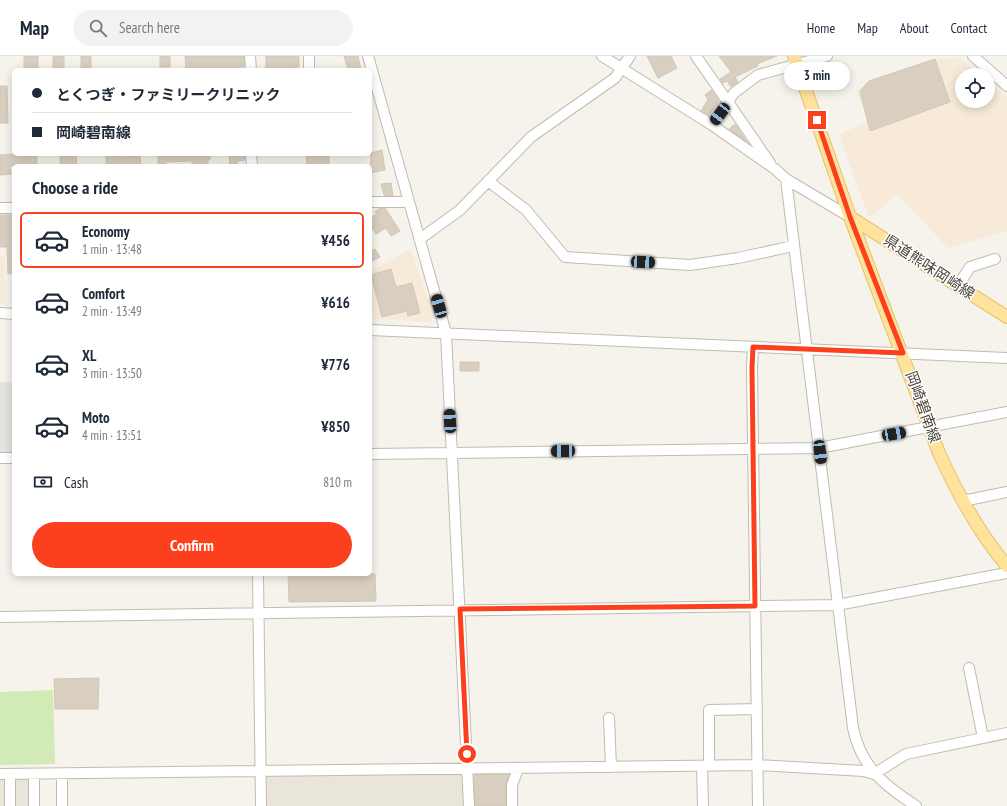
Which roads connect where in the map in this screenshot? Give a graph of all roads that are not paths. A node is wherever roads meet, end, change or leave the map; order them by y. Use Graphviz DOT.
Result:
graph roads {
  1 [pos="250,56"];
  2 [pos="309,56"];
  3 [pos="368,56"];
  4 [pos="602,56"];
  5 [pos="630,56"];
  6 [pos="696,56"];
  7 [pos="827,56"];
  8 [pos="973,56"];
  9 [pos="796,60"];
  10 [pos="251,68"];
  11 [pos="309,68"];
  12 [pos="371,68"];
  13 [pos="622,69"];
  14 [pos="372,70"];
  15 [pos="1007,86"];
  16 [pos="728,102"];
  17 [pos="712,125"];
  18 [pos="775,170"];
  19 [pos="786,179"];
  20 [pos="488,181"];
  21 [pos="372,202"];
  22 [pos="409,202"];
  23 [pos="0,208"];
  24 [pos="12,208"];
  25 [pos="850,217"];
  26 [pos="420,239"];
  27 [pos="793,246"];
  28 [pos="995,259"];
  29 [pos="958,286"];
  30 [pos="0,313"];
  31 [pos="12,314"];
  32 [pos="1007,317"];
  33 [pos="372,330"];
  34 [pos="446,333"];
  35 [pos="753,347"];
  36 [pos="806,349"];
  37 [pos="903,353"];
  38 [pos="1007,358"];
  39 [pos="1007,412"];
  40 [pos="930,428"];
  41 [pos="819,448"];
  42 [pos="753,449"];
  43 [pos="452,452"];
  44 [pos="372,454"];
  45 [pos="0,458"];
  46 [pos="12,458"];
  47 [pos="1007,492"];
  48 [pos="963,501"];
  49 [pos="1007,566"];
  50 [pos="1007,573"];
  51 [pos="258,576"];
  52 [pos="838,605"];
  53 [pos="755,606"];
  54 [pos="460,609"];
  55 [pos="259,613"];
  56 [pos="0,617"];
  57 [pos="969,668"];
  58 [pos="757,709"];
  59 [pos="609,718"];
  60 [pos="1007,733"];
  61 [pos="982,738"];
  62 [pos="757,765"];
  63 [pos="706,766"];
  64 [pos="611,767"];
  65 [pos="467,769"];
  66 [pos="518,769"];
  67 [pos="261,771"];
  68 [pos="5,774"];
  69 [pos="34,774"];
  70 [pos="62,774"];
  71 [pos="874,774"];
  72 [pos="10,806"];
  73 [pos="34,806"];
  74 [pos="62,806"];
  75 [pos="261,806"];
  76 [pos="469,806"];
  77 [pos="512,806"];
  78 [pos="703,806"];
  79 [pos="758,806"];
  80 [pos="916,806"];
  1 -- 10 [label="street"];
  2 -- 11 [label="street"];
  3 -- 12 [label="street"];
  4 -- 13 [label="street"];
  5 -- 13 [label="street"];
  6 -- 16 [label="street"];
  7 -- 9 [label="street"];
  8 -- 15 [label="street"];
  9 -- 16 [label="street"];
  9 -- 25 [label="main road, 岡崎碧南線"];
  13 -- 17 [label="street"];
  13 -- 20 [label="street"];
  14 -- 22 [label="street"];
  16 -- 17 [label="street"];
  16 -- 18 [label="street"];
  17 -- 18 [label="street"];
  18 -- 19 [label="street"];
  19 -- 25 [label="street"];
  19 -- 27 [label="street"];
  20 -- 26 [label="street"];
  20 -- 27 [label="street"];
  21 -- 22 [label="street"];
  22 -- 26 [label="street"];
  23 -- 24 [label="street"];
  25 -- 29 [label="main road, 県道熊味岡崎線"];
  25 -- 37 [label="main road, 岡崎碧南線"];
  26 -- 34 [label="street"];
  27 -- 36 [label="street"];
  28 -- 29 [label="street"];
  29 -- 32 [label="main road, 県道熊味岡崎線"];
  30 -- 31 [label="street"];
  33 -- 34 [label="street"];
  34 -- 35 [label="street"];
  34 -- 43 [label="street"];
  35 -- 36 [label="street"];
  35 -- 42 [label="street"];
  36 -- 37 [label="street"];
  36 -- 41 [label="street"];
  37 -- 38 [label="street"];
  37 -- 40 [label="main road, 岡崎碧南線"];
  39 -- 40 [label="street"];
  40 -- 41 [label="street"];
  40 -- 48 [label="main road, 岡崎碧南線"];
  41 -- 42 [label="street"];
  41 -- 52 [label="street"];
  42 -- 43 [label="street"];
  42 -- 53 [label="street"];
  43 -- 44 [label="street"];
  43 -- 54 [label="street"];
  45 -- 46 [label="street"];
  47 -- 48 [label="street"];
  48 -- 49 [label="main road, 岡崎碧南線"];
  50 -- 52 [label="street"];
  51 -- 55 [label="street"];
  52 -- 53 [label="street"];
  52 -- 71 [label="street"];
  53 -- 54 [label="street"];
  53 -- 58 [label="street"];
  54 -- 55 [label="street"];
  54 -- 65 [label="street"];
  55 -- 56 [label="street"];
  55 -- 67 [label="street"];
  57 -- 61 [label="street"];
  58 -- 62 [label="street"];
  58 -- 63 [label="street"];
  59 -- 64 [label="street"];
  60 -- 61 [label="street"];
  61 -- 71 [label="street"];
  62 -- 63 [label="street"];
  62 -- 71 [label="street"];
  62 -- 79 [label="street"];
  63 -- 64 [label="street"];
  63 -- 78 [label="street"];
  64 -- 66 [label="street"];
  65 -- 66 [label="street"];
  65 -- 67 [label="street"];
  65 -- 76 [label="street"];
  66 -- 77 [label="street"];
  67 -- 70 [label="street"];
  67 -- 75 [label="street"];
  68 -- 69 [label="street"];
  68 -- 72 [label="street"];
  69 -- 70 [label="street"];
  69 -- 73 [label="street"];
  70 -- 74 [label="street"];
  71 -- 80 [label="street"];
}
